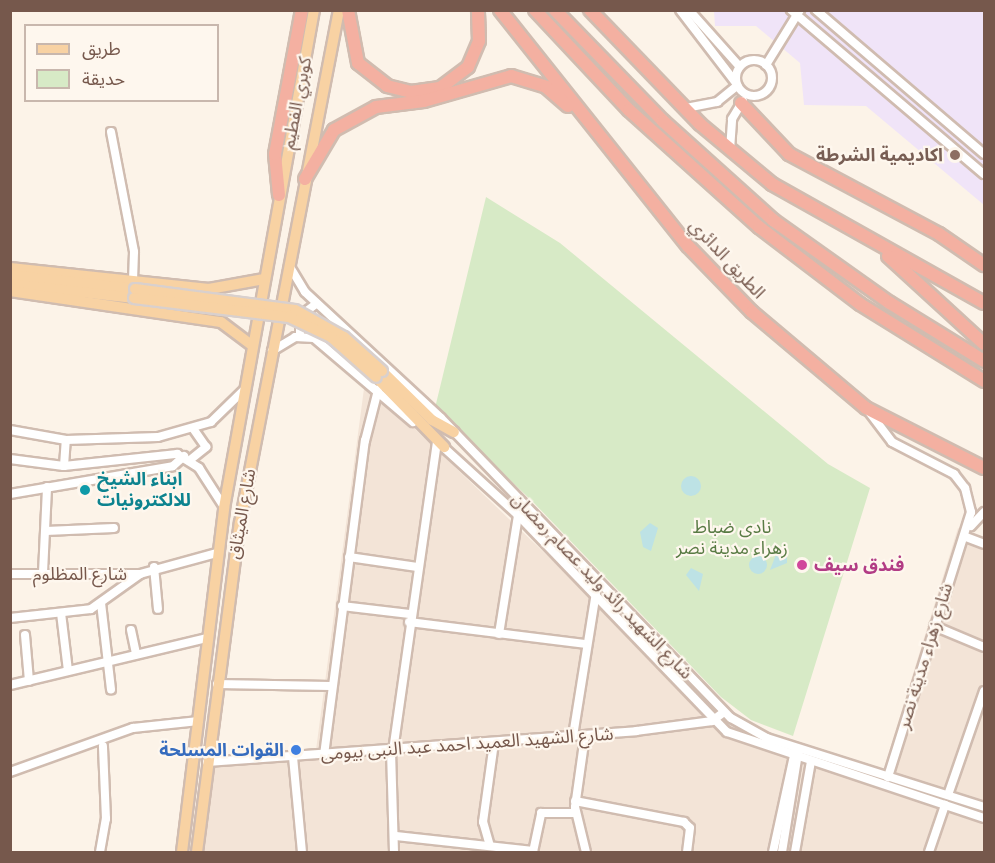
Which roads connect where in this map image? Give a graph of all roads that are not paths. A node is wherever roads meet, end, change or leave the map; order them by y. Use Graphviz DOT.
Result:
graph roads {
  1 [pos="302,10"];
  2 [pos="314,10"];
  3 [pos="339,10"];
  4 [pos="348,10"];
  5 [pos="478,10"];
  6 [pos="500,10"];
  7 [pos="535,10"];
  8 [pos="555,10"];
  9 [pos="590,10"];
  10 [pos="680,10"];
  11 [pos="689,10"];
  12 [pos="814,10"];
  13 [pos="796,12"];
  14 [pos="804,21"];
  15 [pos="794,27"];
  16 [pos="766,65"];
  17 [pos="739,66"];
  18 [pos="737,85"];
  19 [pos="745,99"];
  20 [pos="686,108"];
  21 [pos="111,132"];
  22 [pos="606,146"];
  23 [pos="730,150"];
  24 [pos="984,154"];
  25 [pos="984,174"];
  26 [pos="305,179"];
  27 [pos="279,195"];
  28 [pos="875,244"];
  29 [pos="289,260"];
  30 [pos="984,265"];
  31 [pos="10,268"];
  32 [pos="10,275"];
  33 [pos="264,279"];
  34 [pos="10,284"];
  35 [pos="134,289"];
  36 [pos="225,289"];
  37 [pos="10,291"];
  38 [pos="317,303"];
  39 [pos="984,303"];
  40 [pos="221,322"];
  41 [pos="300,336"];
  42 [pos="984,344"];
  43 [pos="251,345"];
  44 [pos="271,352"];
  45 [pos="984,361"];
  46 [pos="379,374"];
  47 [pos="984,381"];
  48 [pos="378,390"];
  49 [pos="243,392"];
  50 [pos="866,408"];
  51 [pos="10,430"];
  52 [pos="194,430"];
  53 [pos="454,432"];
  54 [pos="66,440"];
  55 [pos="441,444"];
  56 [pos="187,458"];
  57 [pos="10,459"];
  58 [pos="64,466"];
  59 [pos="984,468"];
  60 [pos="47,487"];
  61 [pos="10,494"];
  62 [pos="224,508"];
  63 [pos="984,512"];
  64 [pos="518,515"];
  65 [pos="546,527"];
  66 [pos="970,527"];
  67 [pos="114,528"];
  68 [pos="46,531"];
  69 [pos="538,535"];
  70 [pos="966,537"];
  71 [pos="984,544"];
  72 [pos="218,553"];
  73 [pos="349,557"];
  74 [pos="154,567"];
  75 [pos="417,567"];
  76 [pos="43,573"];
  77 [pos="10,574"];
  78 [pos="140,574"];
  79 [pos="596,593"];
  80 [pos="101,603"];
  81 [pos="342,606"];
  82 [pos="158,609"];
  83 [pos="61,613"];
  84 [pos="10,618"];
  85 [pos="410,618"];
  86 [pos="934,626"];
  87 [pos="131,630"];
  88 [pos="499,634"];
  89 [pos="25,635"];
  90 [pos="208,638"];
  91 [pos="585,644"];
  92 [pos="984,647"];
  93 [pos="136,654"];
  94 [pos="110,660"];
  95 [pos="68,671"];
  96 [pos="29,681"];
  97 [pos="217,684"];
  98 [pos="10,685"];
  99 [pos="330,687"];
  100 [pos="111,689"];
  101 [pos="984,691"];
  102 [pos="981,709"];
  103 [pos="724,712"];
  104 [pos="712,721"];
  105 [pos="199,722"];
  106 [pos="573,736"];
  107 [pos="585,736"];
  108 [pos="494,743"];
  109 [pos="103,746"];
  110 [pos="798,748"];
  111 [pos="392,751"];
  112 [pos="324,755"];
  113 [pos="795,756"];
  114 [pos="293,757"];
  115 [pos="811,761"];
  116 [pos="207,762"];
  117 [pos="10,772"];
  118 [pos="888,777"];
  119 [pos="948,795"];
  120 [pos="575,801"];
  121 [pos="945,805"];
  122 [pos="984,807"];
  123 [pos="575,813"];
  124 [pos="984,818"];
  125 [pos="396,836"];
  126 [pos="486,848"];
  127 [pos="778,849"];
  128 [pos="100,852"];
  129 [pos="182,852"];
  130 [pos="197,852"];
  131 [pos="302,852"];
  132 [pos="394,852"];
  133 [pos="533,852"];
  134 [pos="586,852"];
  135 [pos="687,852"];
  136 [pos="795,852"];
  137 [pos="929,852"];
  1 -- 27 [label="highway"];
  2 -- 27 [label="main road, كوبري الفطيم"];
  3 -- 26 [label="main road, كوبري الفطيم"];
  4 -- 5 [label="highway"];
  6 -- 22 [label="highway, الطريق الدائري"];
  7 -- 47 [label="highway"];
  8 -- 45 [label="highway"];
  9 -- 20 [label="highway"];
  10 -- 18 [label="street"];
  11 -- 17 [label="street"];
  12 -- 14 [label="street"];
  12 -- 24 [label="street"];
  13 -- 14 [label="street"];
  13 -- 15 [label="street"];
  14 -- 15 [label="street"];
  14 -- 25 [label="street"];
  15 -- 16 [label="street"];
  16 -- 17 [label="street"];
  16 -- 19 [label="street"];
  17 -- 18 [label="street"];
  18 -- 19 [label="street"];
  18 -- 20 [label="street"];
  19 -- 23 [label="street"];
  19 -- 30 [label="highway"];
  20 -- 23 [label="highway"];
  21 -- 35 [label="street"];
  22 -- 26 [label="highway"];
  22 -- 50 [label="highway, الطريق الدائري"];
  23 -- 28 [label="highway"];
  26 -- 29 [label="main road, شارع الميثاق"];
  27 -- 33 [label="main road, شارع الميثاق"];
  28 -- 39 [label="highway"];
  28 -- 42 [label="highway"];
  29 -- 38 [label="street, شارع الشهيد رائد وليد عصام رمضان"];
  29 -- 44 [label="main road, شارع الميثاق"];
  31 -- 35 [label="main road"];
  32 -- 35 [label="main road"];
  33 -- 36 [label="main road"];
  33 -- 43 [label="main road, شارع الميثاق"];
  34 -- 35 [label="main road"];
  35 -- 36 [label="main road"];
  35 -- 46 [label="main road, bridge"];
  36 -- 40 [label="main road"];
  37 -- 40 [label="main road"];
  38 -- 41 [label="street"];
  38 -- 53 [label="street, شارع الشهيد رائد وليد عصام رمضان"];
  40 -- 43 [label="main road"];
  41 -- 44 [label="street"];
  41 -- 48 [label="street, شارع الشهيد رائد وليد عصام رمضان"];
  43 -- 49 [label="main road, شارع الميثاق"];
  44 -- 97 [label="main road, شارع الميثاق"];
  46 -- 53 [label="main road"];
  46 -- 55 [label="main road"];
  48 -- 55 [label="street, شارع الشهيد رائد وليد عصام رمضان"];
  48 -- 73 [label="street"];
  49 -- 52 [label="street"];
  49 -- 62 [label="main road, شارع الميثاق"];
  50 -- 59 [label="highway, الطريق الدائري"];
  50 -- 66 [label="street"];
  51 -- 54 [label="street"];
  52 -- 54 [label="street"];
  52 -- 56 [label="street"];
  53 -- 65 [label="street, شارع الشهيد رائد وليد عصام رمضان"];
  54 -- 58 [label="street"];
  55 -- 64 [label="street, شارع الشهيد رائد وليد عصام رمضان"];
  55 -- 75 [label="street"];
  56 -- 58 [label="street"];
  56 -- 60 [label="street"];
  56 -- 62 [label="street"];
  57 -- 58 [label="street"];
  60 -- 61 [label="street"];
  60 -- 68 [label="street"];
  62 -- 72 [label="main road, شارع الميثاق"];
  63 -- 66 [label="street"];
  64 -- 69 [label="street, شارع الشهيد رائد وليد عصام رمضان"];
  64 -- 88 [label="street"];
  65 -- 69 [label="street"];
  65 -- 103 [label="street, شارع الشهيد رائد وليد عصام رمضان"];
  66 -- 70 [label="street, شارع زهراء مدينة نصر"];
  67 -- 68 [label="street"];
  68 -- 76 [label="street"];
  69 -- 79 [label="street, شارع الشهيد رائد وليد عصام رمضان"];
  70 -- 71 [label="street"];
  70 -- 86 [label="street, شارع زهراء مدينة نصر"];
  72 -- 74 [label="street, شارع المظلوم"];
  72 -- 90 [label="main road, شارع الميثاق"];
  73 -- 75 [label="street"];
  73 -- 81 [label="street"];
  74 -- 78 [label="street, شارع المظلوم"];
  74 -- 82 [label="street"];
  75 -- 85 [label="street"];
  76 -- 77 [label="street, شارع المظلوم"];
  76 -- 78 [label="street, شارع المظلوم"];
  78 -- 80 [label="street"];
  79 -- 91 [label="street"];
  79 -- 104 [label="street, شارع الشهيد رائد وليد عصام رمضان"];
  80 -- 83 [label="street"];
  80 -- 94 [label="street"];
  81 -- 85 [label="street"];
  81 -- 99 [label="street"];
  83 -- 84 [label="street"];
  83 -- 95 [label="street"];
  85 -- 88 [label="street"];
  85 -- 111 [label="street"];
  86 -- 92 [label="street"];
  86 -- 118 [label="street, شارع زهراء مدينة نصر"];
  87 -- 93 [label="street"];
  88 -- 91 [label="street"];
  89 -- 96 [label="street"];
  90 -- 93 [label="street"];
  90 -- 105 [label="main road, شارع الميثاق"];
  91 -- 106 [label="street"];
  93 -- 94 [label="street"];
  94 -- 95 [label="street"];
  94 -- 100 [label="street"];
  95 -- 96 [label="street"];
  96 -- 98 [label="street"];
  97 -- 99 [label="street"];
  97 -- 116 [label="main road, شارع الميثاق"];
  99 -- 112 [label="street"];
  101 -- 102 [label="street"];
  102 -- 119 [label="street"];
  103 -- 104 [label="street"];
  103 -- 110 [label="street, شارع الشهيد رائد وليد عصام رمضان"];
  104 -- 107 [label="street, شارع الشهيد العميد احمد عبد النبى بيومى"];
  104 -- 113 [label="street, شارع الشهيد رائد وليد عصام رمضان"];
  105 -- 117 [label="street"];
  105 -- 129 [label="main road, شارع الميثاق"];
  106 -- 107 [label="street, شارع الشهيد العميد احمد عبد النبى بيومى"];
  106 -- 108 [label="street, شارع الشهيد العميد احمد عبد النبى بيومى"];
  107 -- 120 [label="street"];
  108 -- 111 [label="street, شارع الشهيد العميد احمد عبد النبى بيومى"];
  108 -- 126 [label="street"];
  109 -- 128 [label="street"];
  110 -- 113 [label="street"];
  110 -- 118 [label="street, شارع الشهيد رائد وليد عصام رمضان"];
  111 -- 112 [label="street, شارع الشهيد العميد احمد عبد النبى بيومى"];
  111 -- 125 [label="street"];
  112 -- 114 [label="street, شارع الشهيد العميد احمد عبد النبى بيومى"];
  113 -- 115 [label="street, شارع الشهيد رائد وليد عصام رمضان"];
  113 -- 127 [label="street"];
  114 -- 116 [label="street, شارع الشهيد العميد احمد عبد النبى بيومى"];
  114 -- 131 [label="street"];
  115 -- 121 [label="street, شارع الشهيد رائد وليد عصام رمضان"];
  115 -- 136 [label="street"];
  116 -- 130 [label="main road, شارع الميثاق"];
  118 -- 119 [label="street, شارع الشهيد رائد وليد عصام رمضان"];
  119 -- 122 [label="street, شارع الشهيد رائد وليد عصام رمضان"];
  120 -- 123 [label="street"];
  120 -- 135 [label="street"];
  121 -- 124 [label="street, شارع الشهيد رائد وليد عصام رمضان"];
  121 -- 137 [label="street"];
  123 -- 133 [label="street"];
  123 -- 134 [label="street"];
  125 -- 126 [label="street"];
  125 -- 132 [label="street"];
  126 -- 133 [label="street"];
}
